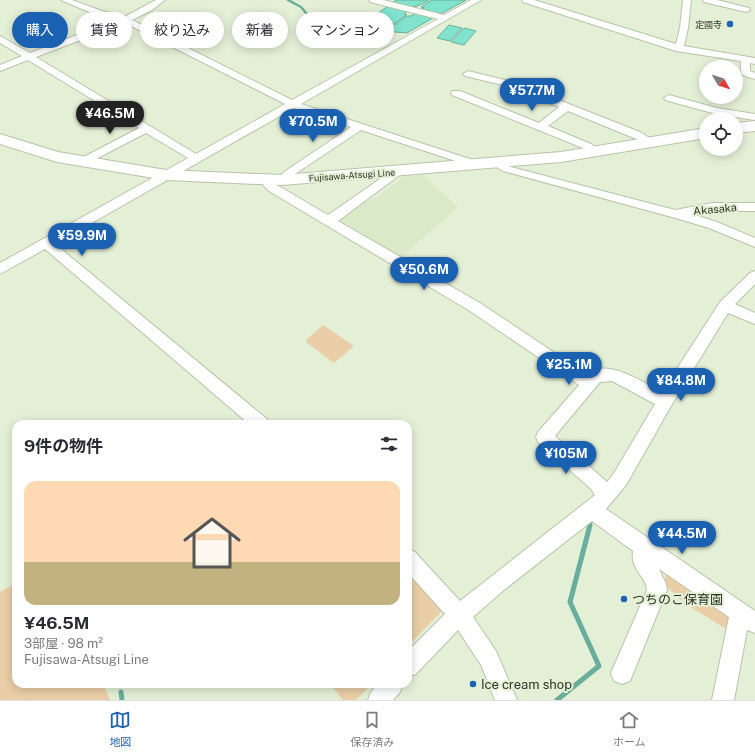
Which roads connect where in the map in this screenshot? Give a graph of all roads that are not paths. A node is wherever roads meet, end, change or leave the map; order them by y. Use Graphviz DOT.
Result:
graph roads {
  1 [pos="65,0"];
  2 [pos="161,0"];
  3 [pos="373,0"];
  4 [pos="477,0"];
  5 [pos="526,0"];
  6 [pos="687,0"];
  7 [pos="707,0"];
  8 [pos="746,10"];
  9 [pos="96,12"];
  10 [pos="132,16"];
  11 [pos="445,18"];
  12 [pos="132,24"];
  13 [pos="0,39"];
  14 [pos="76,39"];
  15 [pos="679,49"];
  16 [pos="29,57"];
  17 [pos="750,61"];
  18 [pos="0,68"];
  19 [pos="468,74"];
  20 [pos="755,76"];
  21 [pos="456,93"];
  22 [pos="668,98"];
  23 [pos="292,104"];
  24 [pos="567,106"];
  25 [pos="755,117"];
  26 [pos="360,126"];
  27 [pos="755,126"];
  28 [pos="541,127"];
  29 [pos="743,127"];
  30 [pos="146,129"];
  31 [pos="699,134"];
  32 [pos="0,139"];
  33 [pos="651,142"];
  34 [pos="597,152"];
  35 [pos="195,158"];
  36 [pos="84,161"];
  37 [pos="496,164"];
  38 [pos="478,165"];
  39 [pos="397,172"];
  40 [pos="166,175"];
  41 [pos="274,181"];
  42 [pos="755,207"];
  43 [pos="675,213"];
  44 [pos="330,220"];
  45 [pos="46,243"];
  46 [pos="755,243"];
  47 [pos="0,269"];
  48 [pos="755,276"];
  49 [pos="725,306"];
  50 [pos="755,318"];
  51 [pos="589,384"];
  52 [pos="665,400"];
  53 [pos="256,420"];
  54 [pos="607,496"];
  55 [pos="592,510"];
  56 [pos="643,547"];
  57 [pos="412,563"];
  58 [pos="459,614"];
  59 [pos="748,618"];
  60 [pos="412,661"];
  61 [pos="622,673"];
  62 [pos="389,688"];
  63 [pos="379,700"];
  64 [pos="506,700"];
  65 [pos="723,700"];
  1 -- 9 [label="street"];
  2 -- 10 [label="street"];
  3 -- 11 [label="street"];
  4 -- 11 [label="street"];
  5 -- 15 [label="street"];
  6 -- 15 [label="street"];
  7 -- 8 [label="street"];
  11 -- 23 [label="street"];
  12 -- 23 [label="street"];
  13 -- 16 [label="street"];
  14 -- 16 [label="street"];
  15 -- 17 [label="street"];
  16 -- 18 [label="street"];
  16 -- 30 [label="street"];
  17 -- 20 [label="street"];
  19 -- 24 [label="street"];
  21 -- 28 [label="street"];
  22 -- 25 [label="street"];
  23 -- 26 [label="street"];
  23 -- 35 [label="street"];
  24 -- 28 [label="street"];
  24 -- 33 [label="street"];
  26 -- 38 [label="street"];
  26 -- 41 [label="street"];
  27 -- 29 [label="main road"];
  28 -- 34 [label="street"];
  30 -- 35 [label="street"];
  30 -- 36 [label="street"];
  31 -- 33 [label="main road, Fujisawa-Atsugi Line"];
  32 -- 36 [label="main road, Fujisawa-Atsugi Line"];
  33 -- 34 [label="main road, Fujisawa-Atsugi Line"];
  34 -- 37 [label="main road, Fujisawa-Atsugi Line"];
  35 -- 40 [label="street"];
  36 -- 40 [label="main road, Fujisawa-Atsugi Line"];
  37 -- 38 [label="main road, Fujisawa-Atsugi Line"];
  37 -- 43 [label="street"];
  38 -- 39 [label="main road, Fujisawa-Atsugi Line"];
  39 -- 41 [label="main road, Fujisawa-Atsugi Line"];
  39 -- 44 [label="street"];
  40 -- 41 [label="main road, Fujisawa-Atsugi Line"];
  40 -- 45 [label="street"];
  41 -- 44 [label="street"];
  42 -- 43 [label="street, Akasaka"];
  43 -- 46 [label="street"];
  44 -- 51 [label="street"];
  45 -- 47 [label="street"];
  45 -- 53 [label="street"];
  48 -- 49 [label="street"];
  49 -- 50 [label="street"];
  49 -- 52 [label="street"];
  51 -- 52 [label="street"];
  51 -- 54 [label="street"];
  52 -- 54 [label="street"];
  54 -- 55 [label="street"];
  55 -- 56 [label="street"];
  55 -- 58 [label="street"];
  56 -- 59 [label="street"];
  56 -- 61 [label="street"];
  57 -- 58 [label="street"];
  58 -- 60 [label="street"];
  58 -- 64 [label="street"];
  59 -- 65 [label="street"];
  62 -- 63 [label="street"];
}
